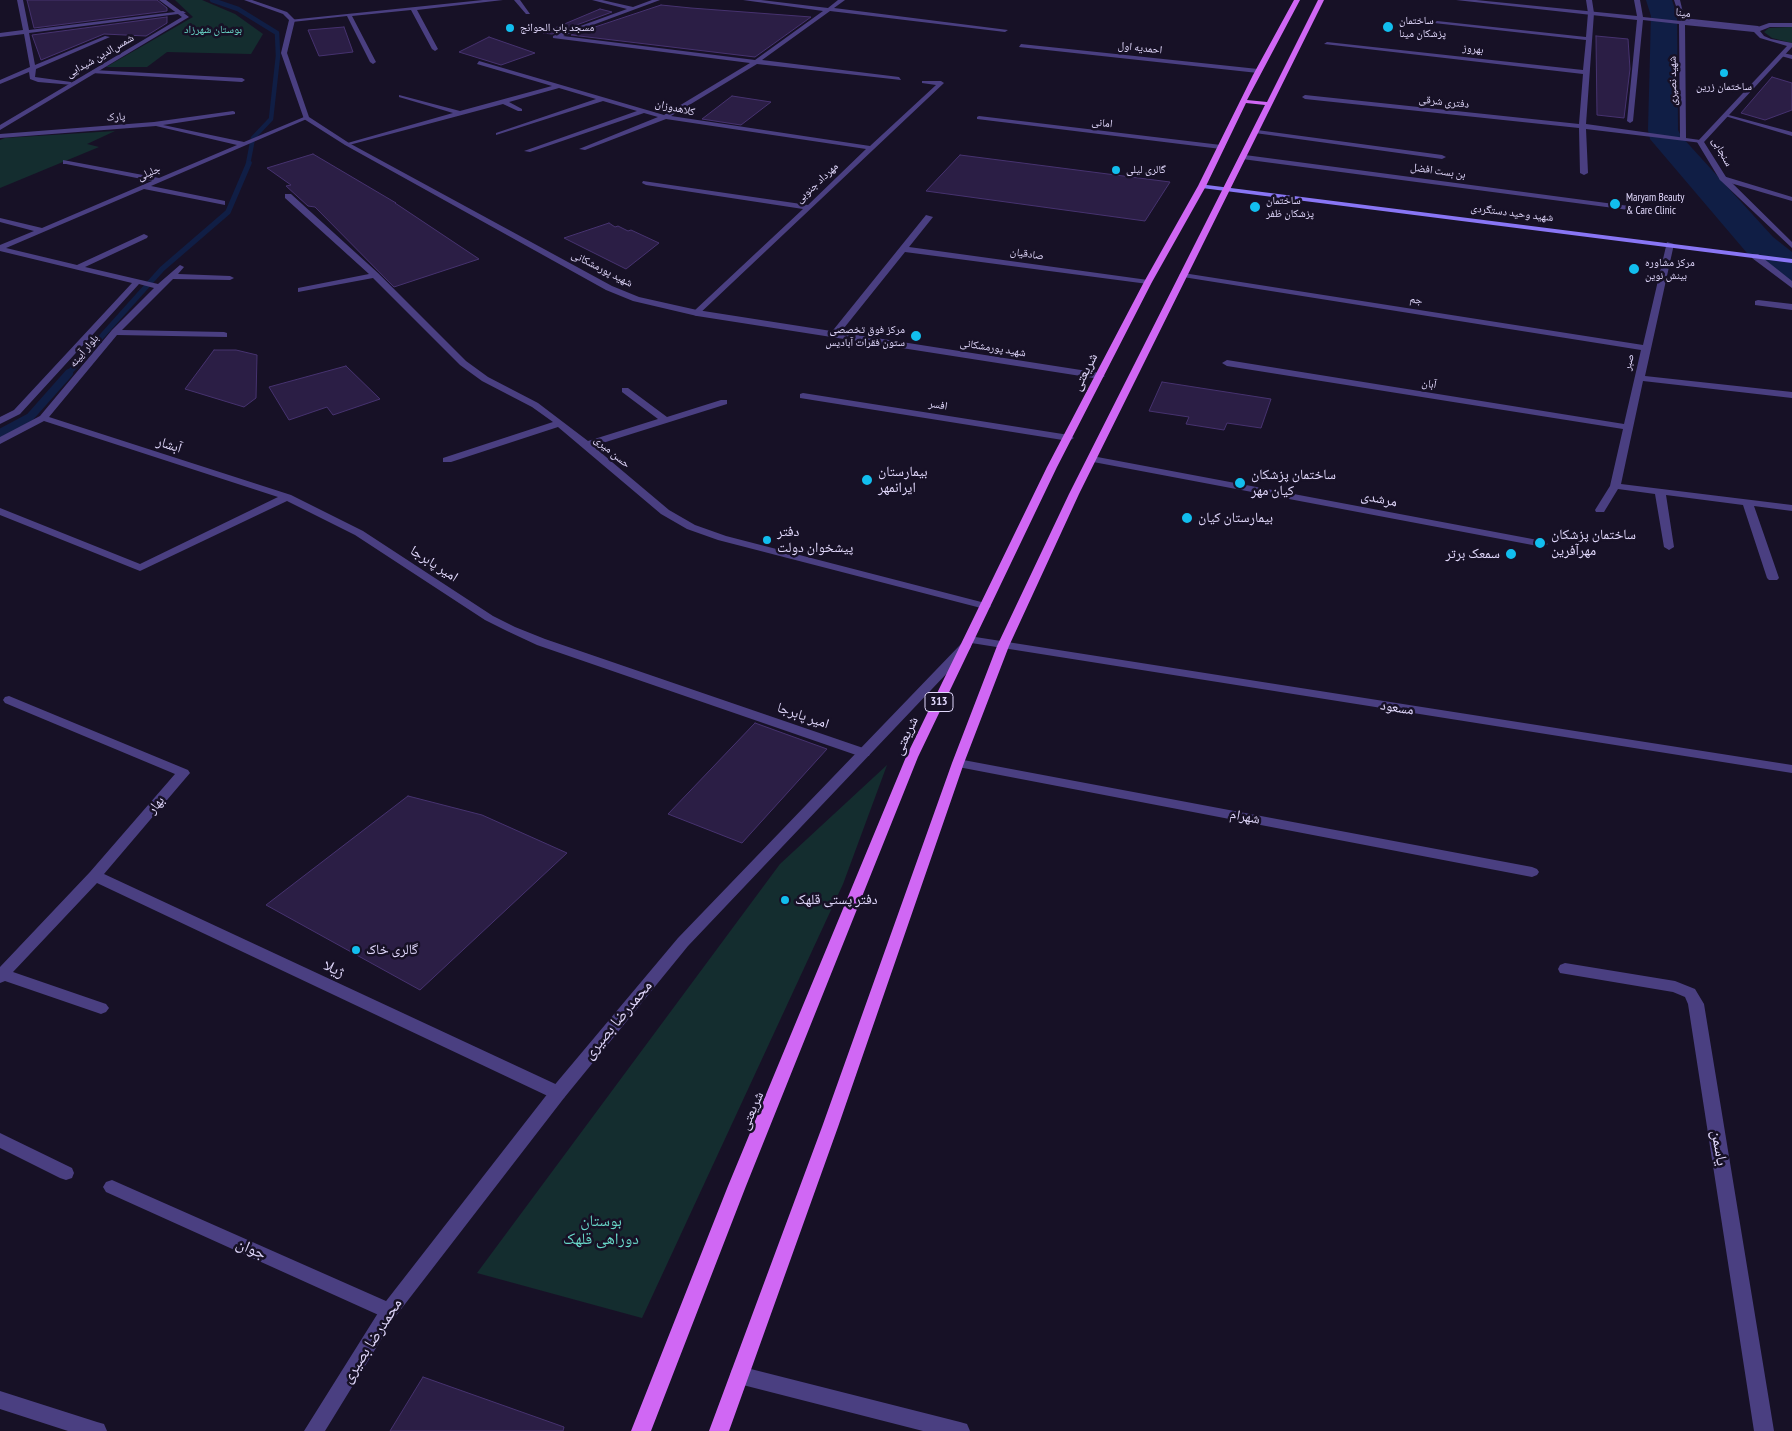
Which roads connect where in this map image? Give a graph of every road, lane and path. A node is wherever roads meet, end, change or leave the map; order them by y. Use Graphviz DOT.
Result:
graph roads {
  1 [pos="20,0"];
  2 [pos="162,0"];
  3 [pos="248,0"];
  4 [pos="500,0"];
  5 [pos="517,0"];
  6 [pos="595,0"];
  7 [pos="657,0"];
  8 [pos="746,0"];
  9 [pos="842,0"];
  10 [pos="1297,0"];
  11 [pos="1322,0"];
  12 [pos="1459,0"];
  13 [pos="1589,0"];
  14 [pos="1637,0"];
  15 [pos="1677,0"];
  16 [pos="439,3"];
  17 [pos="413,8"];
  18 [pos="634,9"];
  19 [pos="829,9"];
  20 [pos="183,13"];
  21 [pos="528,13"];
  22 [pos="1591,14"];
  23 [pos="349,15"];
  24 [pos="1640,18"];
  25 [pos="292,20"];
  26 [pos="1682,22"];
  27 [pos="1437,23"];
  28 [pos="1792,25"];
  29 [pos="1757,29"];
  30 [pos="1005,30"];
  31 [pos="26,32"];
  32 [pos="0,35"];
  33 [pos="107,38"];
  34 [pos="1589,39"];
  35 [pos="1327,44"];
  36 [pos="1791,45"];
  37 [pos="1021,46"];
  38 [pos="436,49"];
  39 [pos="1783,55"];
  40 [pos="1792,57"];
  41 [pos="757,61"];
  42 [pos="373,62"];
  43 [pos="479,63"];
  44 [pos="33,68"];
  45 [pos="1258,71"];
  46 [pos="93,72"];
  47 [pos="1586,72"];
  48 [pos="899,78"];
  49 [pos="242,80"];
  50 [pos="0,82"];
  51 [pos="924,82"];
  52 [pos="71,84"];
  53 [pos="558,86"];
  54 [pos="401,96"];
  55 [pos="1304,97"];
  56 [pos="602,99"];
  57 [pos="502,101"];
  58 [pos="1243,101"];
  59 [pos="1270,104"];
  60 [pos="520,110"];
  61 [pos="644,111"];
  62 [pos="233,113"];
  63 [pos="459,113"];
  64 [pos="1727,115"];
  65 [pos="666,117"];
  66 [pos="306,118"];
  67 [pos="980,118"];
  68 [pos="1630,122"];
  69 [pos="154,124"];
  70 [pos="1582,126"];
  71 [pos="0,128"];
  72 [pos="1257,132"];
  73 [pos="498,134"];
  74 [pos="1792,134"];
  75 [pos="0,136"];
  76 [pos="1683,138"];
  77 [pos="1700,142"];
  78 [pos="244,144"];
  79 [pos="347,144"];
  80 [pos="1221,147"];
  81 [pos="871,148"];
  82 [pos="583,149"];
  83 [pos="528,151"];
  84 [pos="1245,157"];
  85 [pos="1442,157"];
  86 [pos="66,162"];
  87 [pos="1584,173"];
  88 [pos="1723,178"];
  89 [pos="160,180"];
  90 [pos="646,183"];
  91 [pos="1230,185"];
  92 [pos="1202,186"];
  93 [pos="144,187"];
  94 [pos="288,196"];
  95 [pos="1792,198"];
  96 [pos="222,203"];
  97 [pos="808,207"];
  98 [pos="1629,208"];
  99 [pos="929,217"];
  100 [pos="0,220"];
  101 [pos="42,230"];
  102 [pos="144,236"];
  103 [pos="1670,244"];
  104 [pos="1792,246"];
  105 [pos="0,249"];
  106 [pos="903,249"];
  107 [pos="1756,256"];
  108 [pos="1792,260"];
  109 [pos="180,267"];
  110 [pos="76,268"];
  111 [pos="375,275"];
  112 [pos="1183,275"];
  113 [pos="172,276"];
  114 [pos="230,278"];
  115 [pos="1148,282"];
  116 [pos="136,283"];
  117 [pos="1792,285"];
  118 [pos="161,287"];
  119 [pos="301,290"];
  120 [pos="1758,302"];
  121 [pos="1792,307"];
  122 [pos="697,313"];
  123 [pos="114,332"];
  124 [pos="224,335"];
  125 [pos="833,336"];
  126 [pos="1646,348"];
  127 [pos="1227,363"];
  128 [pos="1100,376"];
  129 [pos="1638,378"];
  130 [pos="625,390"];
  131 [pos="1792,395"];
  132 [pos="803,396"];
  133 [pos="724,402"];
  134 [pos="43,418"];
  135 [pos="665,420"];
  136 [pos="0,421"];
  137 [pos="560,424"];
  138 [pos="1627,427"];
  139 [pos="1069,438"];
  140 [pos="0,441"];
  141 [pos="586,445"];
  142 [pos="1092,459"];
  143 [pos="447,460"];
  144 [pos="1615,486"];
  145 [pos="1660,492"];
  146 [pos="286,498"];
  147 [pos="1748,503"];
  148 [pos="1792,508"];
  149 [pos="1600,510"];
  150 [pos="0,511"];
  151 [pos="1543,544"];
  152 [pos="1669,547"];
  153 [pos="1773,578"];
  154 [pos="985,606"];
  155 [pos="968,643"];
  156 [pos="1003,646"];
  157 [pos="8,700"];
  158 [pos="864,753"];
  159 [pos="958,763"];
  160 [pos="1792,769"];
  161 [pos="1532,872"];
  162 [pos="95,876"];
  163 [pos="1565,969"];
  164 [pos="1,976"];
  165 [pos="102,1008"];
  166 [pos="558,1093"];
  167 [pos="0,1140"];
  168 [pos="66,1173"];
  169 [pos="112,1187"];
  170 [pos="390,1311"];
  171 [pos="738,1375"];
  172 [pos="0,1400"];
  173 [pos="98,1431"];
  174 [pos="314,1431"];
  175 [pos="641,1431"];
  176 [pos="719,1431"];
  177 [pos="960,1431"];
  178 [pos="1764,1431"];
  1 -- 31 [label="street"];
  2 -- 20 [label="street"];
  3 -- 25 [label="street"];
  4 -- 16 [label="street"];
  5 -- 21 [label="street"];
  6 -- 18 [label="street"];
  7 -- 18 [label="street"];
  8 -- 19 [label="street"];
  9 -- 19 [label="street"];
  10 -- 45 [label="main road, شریعتی / 313"];
  11 -- 59 [label="main road"];
  12 -- 22 [label="street, مینا"];
  13 -- 22 [label="street"];
  14 -- 24 [label="street"];
  15 -- 26 [label="street, شهید نصیری"];
  16 -- 17 [label="street"];
  17 -- 23 [label="street"];
  17 -- 38 [label="street"];
  18 -- 41 [label="street"];
  19 -- 30 [label="street"];
  19 -- 41 [label="street"];
  20 -- 31 [label="street"];
  20 -- 46 [label="street, شمس‌الدین شیدایی"];
  22 -- 24 [label="street, مینا"];
  22 -- 34 [label="street"];
  23 -- 25 [label="street"];
  23 -- 42 [label="street"];
  24 -- 26 [label="street, مینا"];
  24 -- 68 [label="street"];
  25 -- 66 [label="street"];
  26 -- 29 [label="street, مینا"];
  26 -- 76 [label="street, شهید نصیری"];
  27 -- 34 [label="street"];
  28 -- 29 [label="street"];
  29 -- 36 [label="street"];
  31 -- 32 [label="street"];
  31 -- 44 [label="street"];
  33 -- 44 [label="street"];
  34 -- 47 [label="street"];
  35 -- 47 [label="street, بهروز"];
  36 -- 39 [label="street, سنجابی"];
  37 -- 45 [label="street, احمدیه اول"];
  39 -- 40 [label="street"];
  39 -- 64 [label="street, سنجابی"];
  41 -- 48 [label="street"];
  41 -- 65 [label="street"];
  43 -- 53 [label="street, کلاهدوزان"];
  44 -- 50 [label="street"];
  44 -- 52 [label="street"];
  45 -- 58 [label="main road, شریعتی / 313"];
  46 -- 49 [label="street"];
  46 -- 52 [label="street, شمس‌الدین شیدایی"];
  47 -- 70 [label="street"];
  51 -- 81 [label="street, مهرداد جنوبی"];
  52 -- 71 [label="street, شمس‌الدین شیدایی"];
  53 -- 56 [label="street, کلاهدوزان"];
  53 -- 57 [label="street"];
  54 -- 63 [label="street"];
  55 -- 70 [label="street, دفتری شرقی"];
  56 -- 61 [label="street, کلاهدوزان"];
  56 -- 73 [label="street"];
  57 -- 60 [label="street"];
  57 -- 63 [label="street"];
  58 -- 59 [label="main road"];
  58 -- 80 [label="main road, شریعتی / 313"];
  59 -- 72 [label="main road"];
  61 -- 65 [label="street, کلاهدوزان"];
  61 -- 83 [label="street"];
  62 -- 69 [label="street, پارک"];
  63 -- 79 [label="street"];
  64 -- 74 [label="street"];
  64 -- 77 [label="street, سنجابی"];
  65 -- 81 [label="street, کلاهدوزان"];
  65 -- 82 [label="street"];
  66 -- 78 [label="street, جلیلی"];
  66 -- 79 [label="street, شهید پورمشکانی"];
  67 -- 80 [label="street, امانی"];
  69 -- 75 [label="street, پارک"];
  69 -- 78 [label="street"];
  70 -- 76 [label="street, دفتری شرقی"];
  70 -- 87 [label="street"];
  72 -- 84 [label="main road"];
  72 -- 85 [label="street"];
  76 -- 77 [label="street, دفتری شرقی"];
  77 -- 88 [label="street, سنجابی"];
  78 -- 89 [label="street, جلیلی"];
  79 -- 122 [label="street, شهید پورمشکانی"];
  80 -- 92 [label="main road, شریعتی / 313"];
  81 -- 97 [label="street, مهرداد جنوبی"];
  84 -- 91 [label="main road"];
  84 -- 98 [label="street, بن بست افضل"];
  86 -- 89 [label="street"];
  88 -- 95 [label="street"];
  88 -- 104 [label="street, سنجابی"];
  89 -- 93 [label="street, جلیلی"];
  90 -- 97 [label="street"];
  91 -- 92 [label="main road, شهید وحید دستگردی"];
  91 -- 103 [label="main road, شهید وحید دستگردی"];
  91 -- 112 [label="main road"];
  92 -- 115 [label="main road, شریعتی / 313"];
  93 -- 96 [label="street"];
  93 -- 101 [label="street, جلیلی"];
  94 -- 111 [label="street, حسن میری"];
  97 -- 122 [label="street, مهرداد جنوبی"];
  99 -- 106 [label="street"];
  100 -- 101 [label="street"];
  101 -- 105 [label="street, جلیلی"];
  102 -- 110 [label="street"];
  103 -- 107 [label="main road, شهید وحید دستگردی"];
  103 -- 126 [label="street, صبر"];
  105 -- 110 [label="street"];
  106 -- 115 [label="street, صادقیان"];
  106 -- 125 [label="street"];
  107 -- 108 [label="main road, شهید وحید دستگردی"];
  107 -- 117 [label="street"];
  109 -- 113 [label="street, بلوار آیینه"];
  110 -- 116 [label="street"];
  111 -- 119 [label="street"];
  111 -- 137 [label="street, حسن میری"];
  112 -- 126 [label="street, جم"];
  112 -- 142 [label="main road"];
  113 -- 114 [label="street"];
  113 -- 118 [label="street, بلوار آیینه"];
  115 -- 128 [label="main road, شریعتی / 313"];
  116 -- 118 [label="street"];
  116 -- 136 [label="street, بلوار آیینه"];
  118 -- 123 [label="street, بلوار آیینه"];
  120 -- 121 [label="street"];
  122 -- 125 [label="street, شهید پورمشکانی"];
  123 -- 124 [label="street"];
  123 -- 134 [label="street, بلوار آیینه"];
  125 -- 128 [label="street, شهید پورمشکانی"];
  126 -- 129 [label="street, صبر"];
  127 -- 138 [label="street, آبان"];
  128 -- 139 [label="main road, شریعتی / 313"];
  129 -- 131 [label="street"];
  129 -- 138 [label="street, صبر"];
  130 -- 135 [label="street"];
  132 -- 139 [label="street, افسر"];
  133 -- 135 [label="street"];
  134 -- 140 [label="street, بلوار آیینه"];
  134 -- 146 [label="street, آبشار"];
  135 -- 141 [label="street"];
  137 -- 141 [label="street, حسن میری"];
  137 -- 143 [label="street"];
  138 -- 144 [label="street, صبر"];
  139 -- 154 [label="main road, شریعتی / 313"];
  141 -- 154 [label="street, حسن میری"];
  142 -- 151 [label="street, مرشدی"];
  142 -- 156 [label="main road"];
  144 -- 145 [label="street"];
  144 -- 149 [label="street, صبر"];
  145 -- 147 [label="street"];
  145 -- 152 [label="street"];
  146 -- 150 [label="street"];
  146 -- 158 [label="street, امیر پابرجا"];
  147 -- 148 [label="street"];
  147 -- 153 [label="street"];
  154 -- 155 [label="main road, شریعتی / 313"];
  155 -- 156 [label="street, مسعود"];
  155 -- 158 [label="street, محمدرضا بصیری"];
  155 -- 175 [label="main road, شریعتی / 313"];
  156 -- 159 [label="main road"];
  156 -- 160 [label="street, مسعود"];
  157 -- 162 [label="street, بهار"];
  158 -- 166 [label="street, محمدرضا بصیری"];
  159 -- 161 [label="street, شهرام"];
  159 -- 171 [label="main road"];
  162 -- 164 [label="street, بهار"];
  162 -- 166 [label="street, ژیلا"];
  163 -- 178 [label="street, یاسمن"];
  164 -- 165 [label="street"];
  166 -- 170 [label="street, محمدرضا بصیری"];
  167 -- 168 [label="street"];
  169 -- 170 [label="street, جوان"];
  170 -- 174 [label="street, محمدرضا بصیری"];
  171 -- 176 [label="main road"];
  171 -- 177 [label="street"];
  172 -- 173 [label="street"];
}
